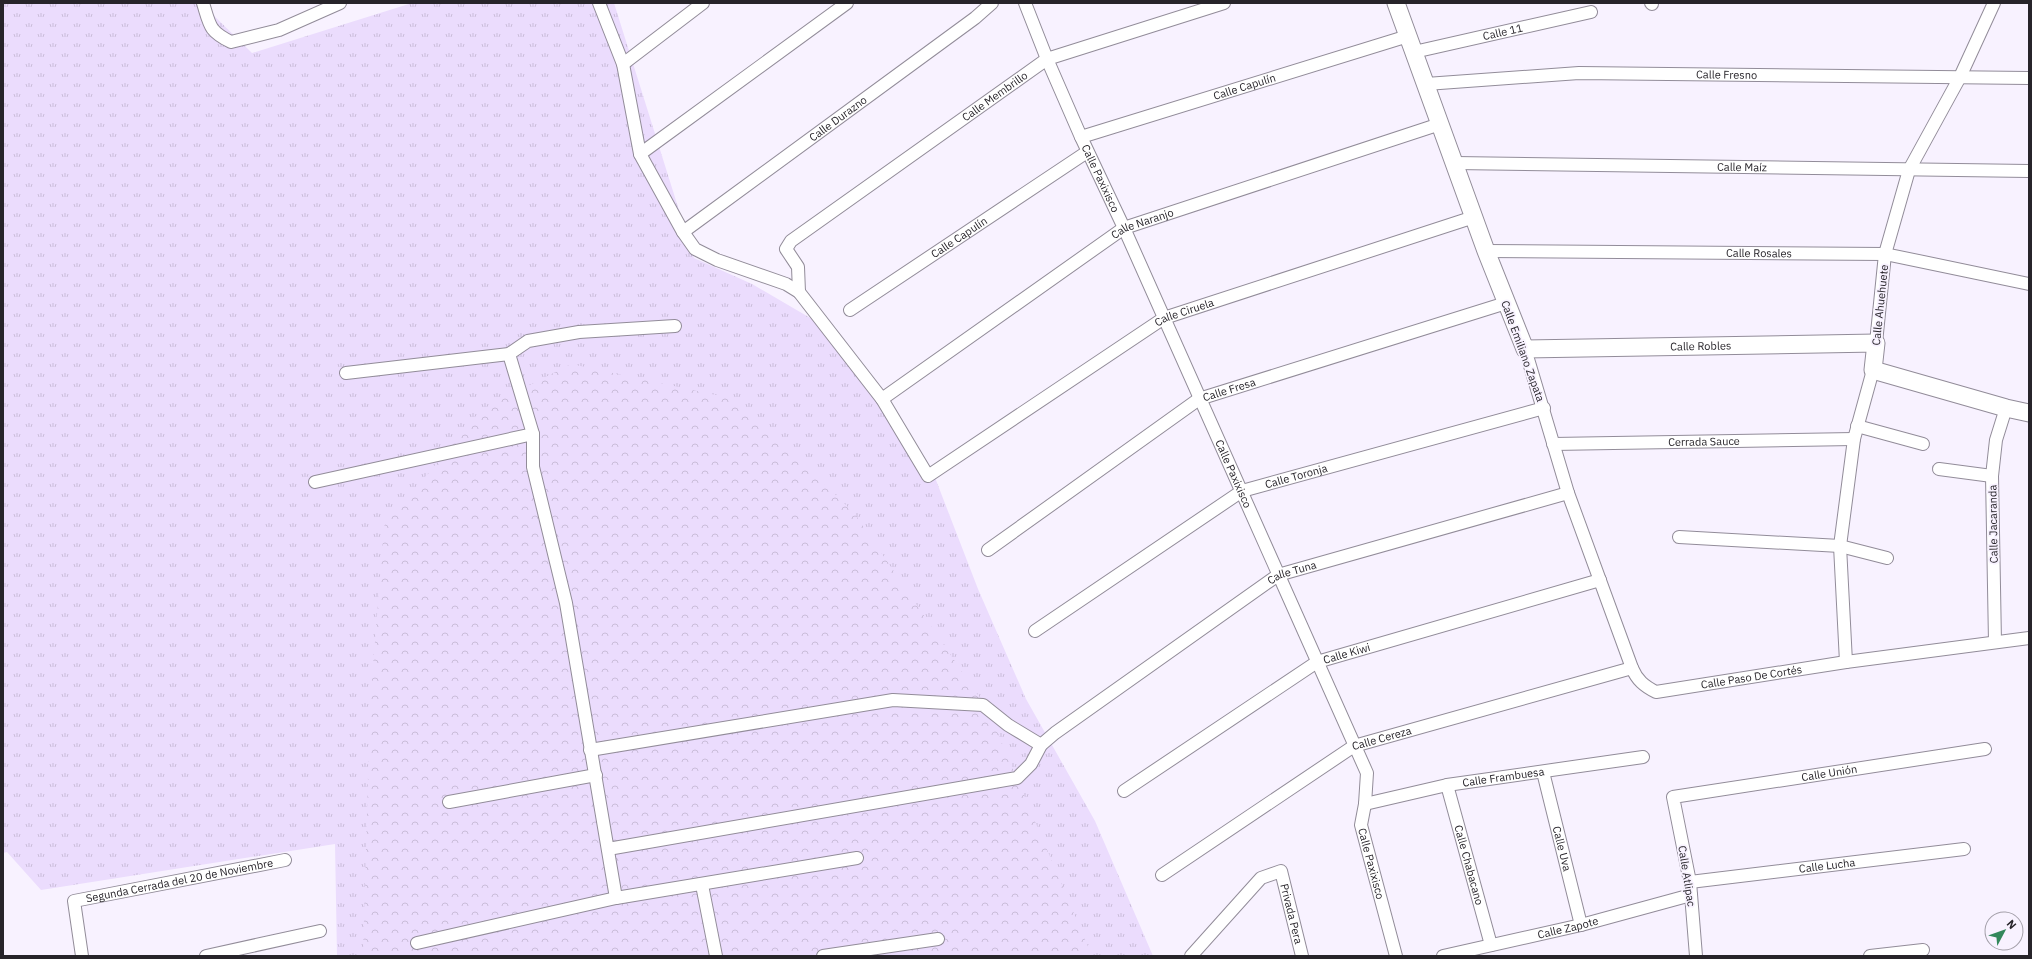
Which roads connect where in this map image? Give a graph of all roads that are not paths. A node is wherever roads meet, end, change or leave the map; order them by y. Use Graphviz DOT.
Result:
graph roads {
  1 [pos="204,3"];
  2 [pos="340,3"];
  3 [pos="599,3"];
  4 [pos="703,3"];
  5 [pos="847,3"];
  6 [pos="992,3"];
  7 [pos="1025,3"];
  8 [pos="1224,3"];
  9 [pos="1396,3"];
  10 [pos="1994,3"];
  11 [pos="1591,12"];
  12 [pos="1411,44"];
  13 [pos="1047,60"];
  14 [pos="623,64"];
  15 [pos="1960,77"];
  16 [pos="2029,78"];
  17 [pos="1426,84"];
  18 [pos="1440,124"];
  19 [pos="1081,137"];
  20 [pos="1087,152"];
  21 [pos="640,154"];
  22 [pos="1455,163"];
  23 [pos="1909,170"];
  24 [pos="2029,171"];
  25 [pos="1474,217"];
  26 [pos="1124,228"];
  27 [pos="683,232"];
  28 [pos="1486,251"];
  29 [pos="1886,254"];
  30 [pos="2029,284"];
  31 [pos="799,292"];
  32 [pos="1506,303"];
  33 [pos="850,310"];
  34 [pos="1164,318"];
  35 [pos="675,326"];
  36 [pos="1876,343"];
  37 [pos="1525,349"];
  38 [pos="509,354"];
  39 [pos="1873,370"];
  40 [pos="346,373"];
  41 [pos="882,399"];
  42 [pos="1200,399"];
  43 [pos="1544,408"];
  44 [pos="2006,408"];
  45 [pos="2029,412"];
  46 [pos="1857,426"];
  47 [pos="533,434"];
  48 [pos="1854,439"];
  49 [pos="1553,444"];
  50 [pos="1923,444"];
  51 [pos="1939,469"];
  52 [pos="1992,476"];
  53 [pos="315,482"];
  54 [pos="1242,492"];
  55 [pos="1568,493"];
  56 [pos="1679,537"];
  57 [pos="1840,546"];
  58 [pos="988,550"];
  59 [pos="1887,558"];
  60 [pos="1278,575"];
  61 [pos="1600,580"];
  62 [pos="1035,631"];
  63 [pos="2029,638"];
  64 [pos="1995,642"];
  65 [pos="1317,662"];
  66 [pos="1846,662"];
  67 [pos="1632,668"];
  68 [pos="1656,692"];
  69 [pos="1041,744"];
  70 [pos="1354,746"];
  71 [pos="590,750"];
  72 [pos="1985,750"];
  73 [pos="1643,757"];
  74 [pos="1543,772"];
  75 [pos="596,775"];
  76 [pos="1446,785"];
  77 [pos="1124,791"];
  78 [pos="1673,797"];
  79 [pos="448,802"];
  80 [pos="1366,804"];
  81 [pos="608,849"];
  82 [pos="1964,849"];
  83 [pos="857,858"];
  84 [pos="285,860"];
  85 [pos="1162,875"];
  86 [pos="1690,882"];
  87 [pos="702,884"];
  88 [pos="1691,895"];
  89 [pos="616,898"];
  90 [pos="1581,925"];
  91 [pos="320,931"];
  92 [pos="938,939"];
  93 [pos="417,943"];
  94 [pos="1491,945"];
  95 [pos="1923,950"];
  96 [pos="82,956"];
  97 [pos="206,956"];
  98 [pos="716,956"];
  99 [pos="823,956"];
  100 [pos="1191,956"];
  101 [pos="1302,956"];
  102 [pos="1396,956"];
  103 [pos="1443,956"];
  104 [pos="1696,956"];
  105 [pos="1870,956"];
  1 -- 2 [label="street"];
  3 -- 14 [label="street"];
  4 -- 14 [label="street"];
  5 -- 21 [label="street"];
  6 -- 27 [label="street, Calle Durazno"];
  7 -- 13 [label="street, Calle Paxixisco"];
  8 -- 13 [label="street, Calle Membrillo"];
  9 -- 12 [label="main road, Calle Emiliano Zapata"];
  10 -- 15 [label="street"];
  11 -- 12 [label="street, Calle 11"];
  12 -- 17 [label="main road, Calle Emiliano Zapata"];
  12 -- 19 [label="street, Calle Capulín"];
  13 -- 19 [label="street, Calle Paxixisco"];
  13 -- 31 [label="street, Calle Membrillo"];
  14 -- 21 [label="street"];
  15 -- 16 [label="street, Calle Fresno"];
  15 -- 17 [label="street, Calle Fresno"];
  15 -- 23 [label="street, Calle Ahuehuete"];
  17 -- 18 [label="main road, Calle Emiliano Zapata"];
  18 -- 22 [label="main road, Calle Emiliano Zapata"];
  18 -- 26 [label="street, Calle Naranjo"];
  19 -- 20 [label="street, Calle Paxixisco"];
  20 -- 26 [label="street, Calle Paxixisco"];
  20 -- 33 [label="street, Calle Capulín"];
  21 -- 27 [label="street"];
  22 -- 23 [label="street, Calle Maíz"];
  22 -- 25 [label="main road, Calle Emiliano Zapata"];
  23 -- 24 [label="street, Calle Maíz"];
  23 -- 29 [label="street, Calle Ahuehuete"];
  25 -- 28 [label="main road, Calle Emiliano Zapata"];
  25 -- 34 [label="street, Calle Ciruela"];
  26 -- 34 [label="street, Calle Paxixisco"];
  26 -- 41 [label="street, Calle Naranjo"];
  27 -- 31 [label="street"];
  28 -- 29 [label="street, Calle Rosales"];
  28 -- 32 [label="main road, Calle Emiliano Zapata"];
  29 -- 30 [label="street, Calle Rosales"];
  29 -- 36 [label="street, Calle Ahuehuete"];
  31 -- 41 [label="street"];
  32 -- 37 [label="main road, Calle Emiliano Zapata"];
  32 -- 42 [label="street, Calle Fresa"];
  34 -- 41 [label="street, Calle Ciruela"];
  34 -- 42 [label="street, Calle Paxixisco"];
  35 -- 38 [label="street"];
  36 -- 37 [label="main road, Calle Robles"];
  36 -- 39 [label="main road, Calle Ahuehuete"];
  37 -- 43 [label="street, Calle Emiliano Zapata"];
  38 -- 40 [label="street"];
  38 -- 47 [label="street"];
  39 -- 44 [label="main road"];
  39 -- 46 [label="street, Calle Ahuehuete"];
  42 -- 54 [label="street, Calle Paxixisco"];
  42 -- 58 [label="street, Calle Fresa"];
  43 -- 49 [label="street, Calle Emiliano Zapata"];
  43 -- 54 [label="street, Calle Toronja"];
  44 -- 45 [label="main road"];
  44 -- 52 [label="street, Calle Jacaranda"];
  46 -- 48 [label="street, Calle Ahuehuete"];
  46 -- 50 [label="street"];
  47 -- 53 [label="street"];
  47 -- 71 [label="street"];
  48 -- 49 [label="street, Cerrada Sauce"];
  48 -- 57 [label="street, Calle Ahuehuete"];
  49 -- 55 [label="street, Calle Emiliano Zapata"];
  51 -- 52 [label="street"];
  52 -- 64 [label="street, Calle Jacaranda"];
  54 -- 60 [label="street, Calle Paxixisco"];
  54 -- 62 [label="street, Calle Toronja"];
  55 -- 60 [label="street, Calle Tuna"];
  55 -- 61 [label="street, Calle Emiliano Zapata"];
  56 -- 57 [label="street"];
  57 -- 59 [label="street"];
  57 -- 66 [label="street, Calle Ahuehuete"];
  60 -- 65 [label="street, Calle Paxixisco"];
  60 -- 69 [label="street, Calle Tuna"];
  61 -- 65 [label="street, Calle Kiwi"];
  61 -- 67 [label="street, Calle Emiliano Zapata"];
  63 -- 64 [label="street, Calle Paso De Cortés"];
  64 -- 66 [label="street, Calle Paso De Cortés"];
  65 -- 70 [label="street, Calle Paxixisco"];
  65 -- 77 [label="street, Calle Kiwi"];
  66 -- 68 [label="street, Calle Paso De Cortés"];
  67 -- 68 [label="street, Calle Emiliano Zapata"];
  67 -- 70 [label="street, Calle Cereza"];
  69 -- 71 [label="street"];
  69 -- 81 [label="street"];
  70 -- 80 [label="street, Calle Paxixisco"];
  70 -- 85 [label="street, Calle Cereza"];
  71 -- 75 [label="street"];
  72 -- 78 [label="street, Calle Unión"];
  73 -- 74 [label="street, Calle Frambuesa"];
  74 -- 76 [label="street, Calle Frambuesa"];
  74 -- 90 [label="street, Calle Uva"];
  75 -- 79 [label="street"];
  75 -- 81 [label="street"];
  76 -- 80 [label="street, Calle Frambuesa"];
  76 -- 94 [label="street, Calle Chabacano"];
  78 -- 86 [label="street, Calle Atlipac"];
  80 -- 102 [label="street, Calle Paxixisco"];
  81 -- 89 [label="street"];
  82 -- 86 [label="street, Calle Lucha"];
  83 -- 87 [label="street"];
  84 -- 96 [label="street, Segunda Cerrada del 20 de Noviembre"];
  86 -- 88 [label="street, Calle Atlipac"];
  87 -- 89 [label="street"];
  87 -- 98 [label="street"];
  88 -- 90 [label="street, Calle Zapote"];
  88 -- 104 [label="street, Calle Atlipac"];
  89 -- 93 [label="street"];
  90 -- 94 [label="street, Calle Zapote"];
  91 -- 97 [label="street"];
  92 -- 99 [label="street"];
  94 -- 103 [label="street, Calle Zapote"];
  95 -- 105 [label="street"];
  100 -- 101 [label="street, Privada Pera"];
}
